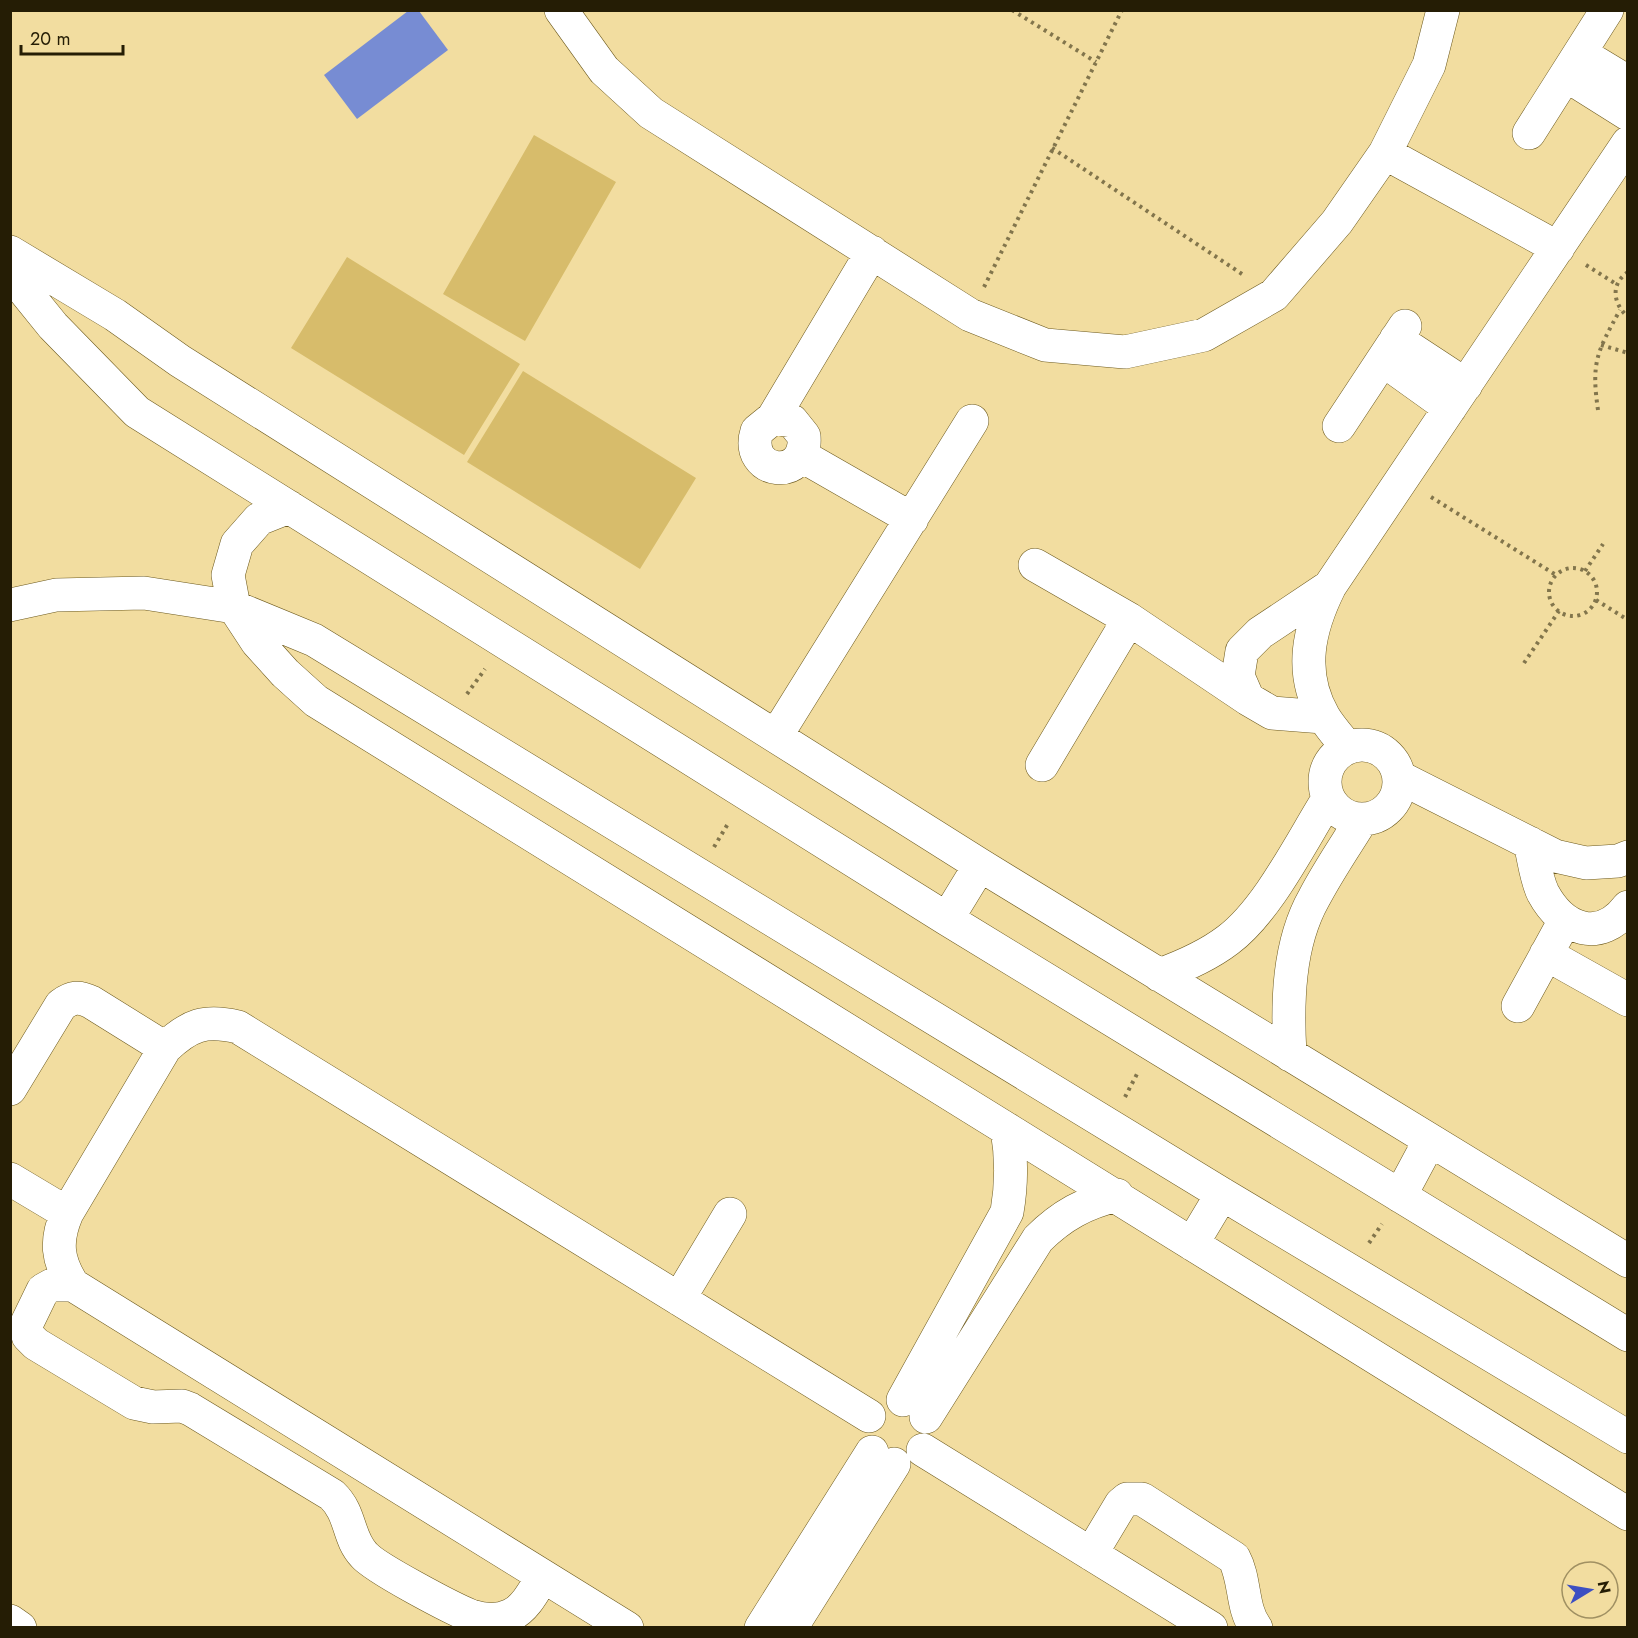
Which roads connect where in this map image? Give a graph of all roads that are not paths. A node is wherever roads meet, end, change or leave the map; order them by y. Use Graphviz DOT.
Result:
graph roads {
  1 [pos="561,10"];
  2 [pos="1443,10"];
  3 [pos="1607,10"];
  4 [pos="1573,64"];
  5 [pos="1628,82"];
  6 [pos="1628,114"];
  7 [pos="1530,133"];
  8 [pos="1628,143"];
  9 [pos="1385,153"];
  10 [pos="1558,248"];
  11 [pos="10,252"];
  12 [pos="872,252"];
  13 [pos="10,273"];
  14 [pos="1458,397"];
  15 [pos="972,421"];
  16 [pos="1339,426"];
  17 [pos="289,507"];
  18 [pos="912,519"];
  19 [pos="1035,566"];
  20 [pos="1330,586"];
  21 [pos="10,605"];
  22 [pos="234,607"];
  23 [pos="1129,619"];
  24 [pos="1248,699"];
  25 [pos="1323,717"];
  26 [pos="776,736"];
  27 [pos="1347,747"];
  28 [pos="1042,765"];
  29 [pos="1399,777"];
  30 [pos="1328,799"];
  31 [pos="1362,819"];
  32 [pos="1530,843"];
  33 [pos="1628,857"];
  34 [pos="980,865"];
  35 [pos="1628,907"];
  36 [pos="947,919"];
  37 [pos="1564,922"];
  38 [pos="1546,954"];
  39 [pos="1159,975"];
  40 [pos="1628,1000"];
  41 [pos="1518,1006"];
  42 [pos="165,1048"];
  43 [pos="1290,1055"];
  44 [pos="10,1089"];
  45 [pos="1006,1129"];
  46 [pos="1430,1140"];
  47 [pos="10,1179"];
  48 [pos="1222,1194"];
  49 [pos="1117,1195"];
  50 [pos="1391,1210"];
  51 [pos="67,1214"];
  52 [pos="730,1214"];
  53 [pos="1192,1244"];
  54 [pos="1628,1261"];
  55 [pos="73,1285"];
  56 [pos="679,1299"];
  57 [pos="1628,1335"];
  58 [pos="914,1409"];
  59 [pos="869,1416"];
  60 [pos="1628,1437"];
  61 [pos="923,1450"];
  62 [pos="883,1458"];
  63 [pos="1628,1514"];
  64 [pos="1091,1554"];
  65 [pos="543,1576"];
  66 [pos="10,1622"];
  67 [pos="20,1628"];
  68 [pos="627,1628"];
  69 [pos="761,1628"];
  70 [pos="791,1628"];
  71 [pos="1210,1628"];
  72 [pos="1256,1628"];
  1 -- 12 [label="street"];
  2 -- 9 [label="street"];
  3 -- 4 [label="street"];
  4 -- 5 [label="street"];
  4 -- 6 [label="street"];
  4 -- 7 [label="street"];
  8 -- 10 [label="street"];
  9 -- 10 [label="street"];
  9 -- 12 [label="street"];
  10 -- 14 [label="street"];
  11 -- 26 [label="street"];
  12 -- 18 [label="street"];
  13 -- 17 [label="street"];
  14 -- 16 [label="street"];
  14 -- 20 [label="street"];
  15 -- 18 [label="street"];
  17 -- 22 [label="street"];
  17 -- 36 [label="street"];
  18 -- 26 [label="street"];
  19 -- 23 [label="street"];
  20 -- 24 [label="street"];
  20 -- 25 [label="street"];
  21 -- 22 [label="street"];
  22 -- 45 [label="street"];
  22 -- 48 [label="street"];
  23 -- 24 [label="street"];
  23 -- 28 [label="street"];
  24 -- 25 [label="street"];
  25 -- 27 [label="street"];
  26 -- 34 [label="street"];
  27 -- 29 [label="street"];
  27 -- 30 [label="street"];
  29 -- 31 [label="street"];
  29 -- 32 [label="street"];
  30 -- 31 [label="street"];
  30 -- 39 [label="street"];
  31 -- 43 [label="street"];
  32 -- 33 [label="street"];
  32 -- 37 [label="street"];
  34 -- 36 [label="street"];
  34 -- 39 [label="street"];
  35 -- 37 [label="street"];
  36 -- 50 [label="street"];
  37 -- 38 [label="street"];
  38 -- 40 [label="street"];
  38 -- 41 [label="street"];
  39 -- 43 [label="street"];
  42 -- 44 [label="street"];
  42 -- 51 [label="street"];
  42 -- 56 [label="street"];
  43 -- 46 [label="street"];
  45 -- 49 [label="street"];
  45 -- 58 [label="street"];
  46 -- 50 [label="street"];
  46 -- 54 [label="street"];
  47 -- 51 [label="street"];
  48 -- 53 [label="street"];
  48 -- 60 [label="street"];
  49 -- 53 [label="street"];
  49 -- 58 [label="street"];
  50 -- 57 [label="street"];
  51 -- 55 [label="street"];
  52 -- 56 [label="street"];
  53 -- 63 [label="street"];
  55 -- 65 [label="street"];
  55 -- 65 [label="street"];
  56 -- 59 [label="street"];
  58 -- 59 [label="street"];
  58 -- 61 [label="street"];
  59 -- 62 [label="street"];
  61 -- 62 [label="street"];
  61 -- 64 [label="street"];
  62 -- 69 [label="street"];
  62 -- 70 [label="street"];
  64 -- 71 [label="street"];
  64 -- 72 [label="street"];
  65 -- 68 [label="street"];
  66 -- 67 [label="street"];
}
